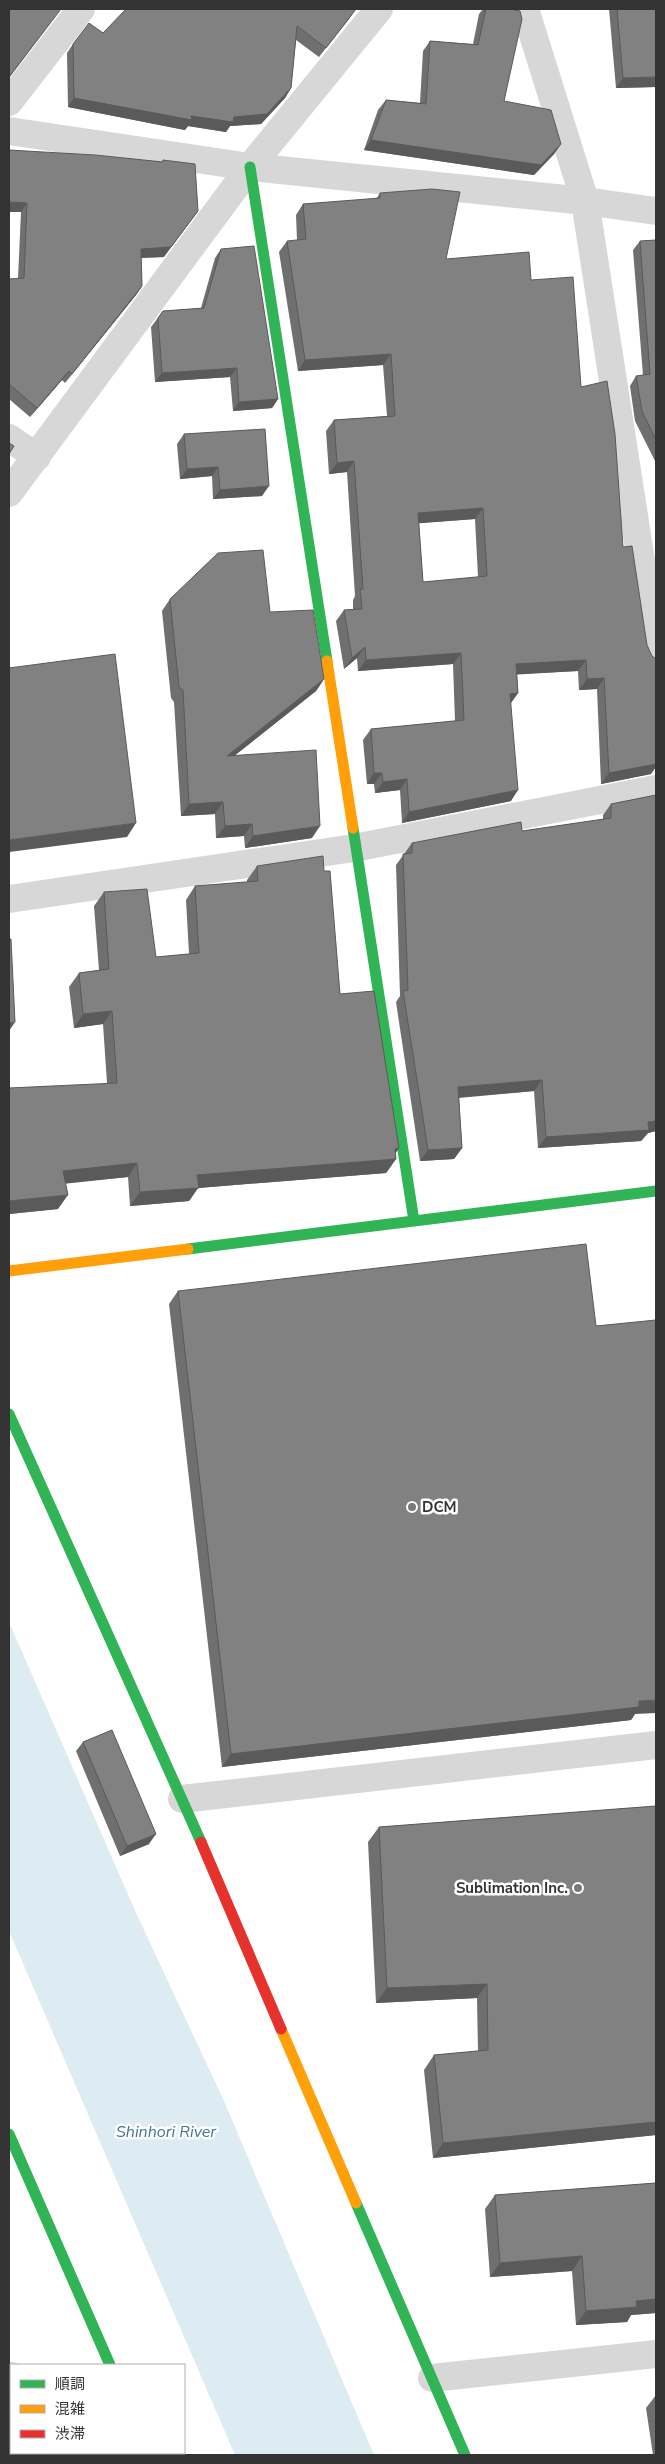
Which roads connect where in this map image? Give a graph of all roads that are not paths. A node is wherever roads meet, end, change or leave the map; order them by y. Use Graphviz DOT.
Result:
graph roads {
  1 [pos="81,9"];
  2 [pos="379,9"];
  3 [pos="525,9"];
  4 [pos="9,102"];
  5 [pos="9,131"];
  6 [pos="250,167"];
  7 [pos="585,201"];
  8 [pos="656,211"];
  9 [pos="9,438"];
  10 [pos="37,457"];
  11 [pos="9,493"];
  12 [pos="656,657"];
  13 [pos="656,788"];
  14 [pos="354,848"];
  15 [pos="9,900"];
  16 [pos="656,1191"];
  17 [pos="414,1221"];
  18 [pos="9,1271"];
  19 [pos="9,1414"];
  20 [pos="656,1745"];
  21 [pos="182,1799"];
  22 [pos="9,2134"];
  23 [pos="656,2354"];
  24 [pos="105,2364"];
  25 [pos="432,2378"];
  26 [pos="465,2455"];
  1 -- 4 [label="street"];
  2 -- 6 [label="street"];
  3 -- 7 [label="street"];
  5 -- 6 [label="street"];
  6 -- 7 [label="street"];
  6 -- 10 [label="street"];
  6 -- 14 [label="street"];
  7 -- 8 [label="street"];
  7 -- 12 [label="street"];
  9 -- 10 [label="street"];
  10 -- 11 [label="street"];
  13 -- 14 [label="street"];
  14 -- 15 [label="street"];
  14 -- 17 [label="street"];
  16 -- 17 [label="street"];
  17 -- 18 [label="street"];
  19 -- 21 [label="street"];
  20 -- 21 [label="street"];
  21 -- 25 [label="street"];
  22 -- 24 [label="street"];
  23 -- 25 [label="street"];
  25 -- 26 [label="street"];
}
